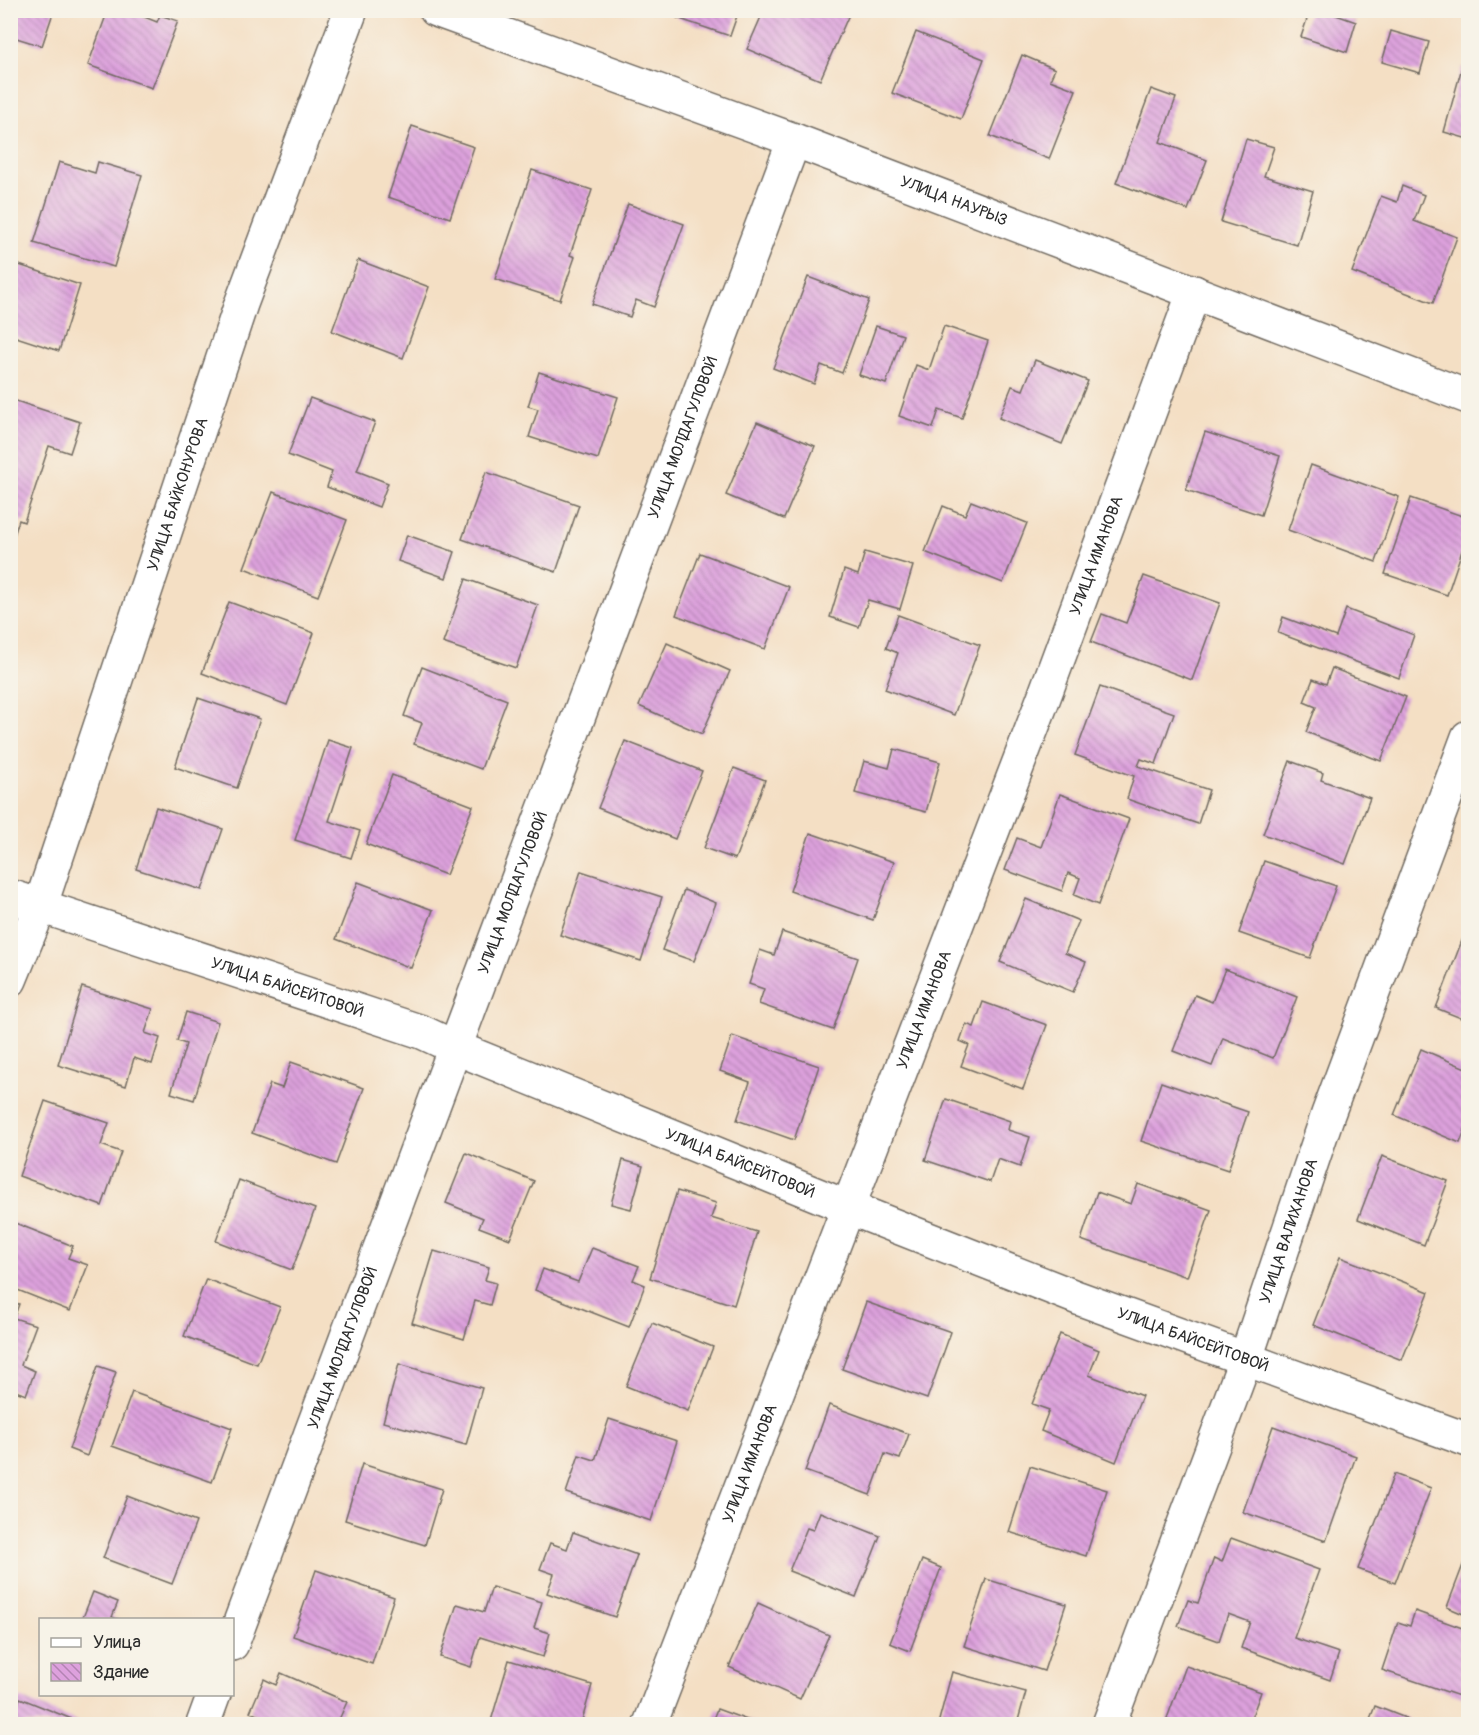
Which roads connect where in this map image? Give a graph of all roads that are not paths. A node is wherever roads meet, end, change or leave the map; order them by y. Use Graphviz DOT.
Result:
graph roads {
  1 [pos="351,10"];
  2 [pos="436,10"];
  3 [pos="794,140"];
  4 [pos="1194,292"];
  5 [pos="1468,397"];
  6 [pos="1468,737"];
  7 [pos="25,901"];
  8 [pos="10,980"];
  9 [pos="454,1047"];
  10 [pos="847,1208"];
  11 [pos="1246,1358"];
  12 [pos="1468,1440"];
  13 [pos="234,1639"];
  14 [pos="214,1696"];
  15 [pos="203,1725"];
  16 [pos="650,1725"];
  17 [pos="1109,1725"];
  1 -- 7 [label="street, УЛИЦА БАЙКОНУРОВА"];
  2 -- 3 [label="street, УЛИЦА НАУРЫЗ"];
  3 -- 4 [label="street, УЛИЦА НАУРЫЗ"];
  3 -- 9 [label="street, УЛИЦА МОЛДАГУЛОВОЙ"];
  4 -- 5 [label="street, УЛИЦА НАУРЫЗ"];
  4 -- 10 [label="street, УЛИЦА ИМАНОВА"];
  6 -- 11 [label="street, УЛИЦА ВАЛИХАНОВА"];
  7 -- 8 [label="street, УЛИЦА БАЙКОНУРОВА"];
  7 -- 9 [label="street, УЛИЦА БАЙСЕЙТОВОЙ"];
  9 -- 10 [label="street, УЛИЦА БАЙСЕЙТОВОЙ"];
  9 -- 13 [label="street, УЛИЦА МОЛДАГУЛОВОЙ"];
  10 -- 11 [label="street, УЛИЦА БАЙСЕЙТОВОЙ"];
  10 -- 16 [label="street, УЛИЦА ИМАНОВА"];
  11 -- 12 [label="street, УЛИЦА БАЙСЕЙТОВОЙ"];
  11 -- 17 [label="street, УЛИЦА ВАЛИХАНОВА"];
  14 -- 15 [label="street"];
}
